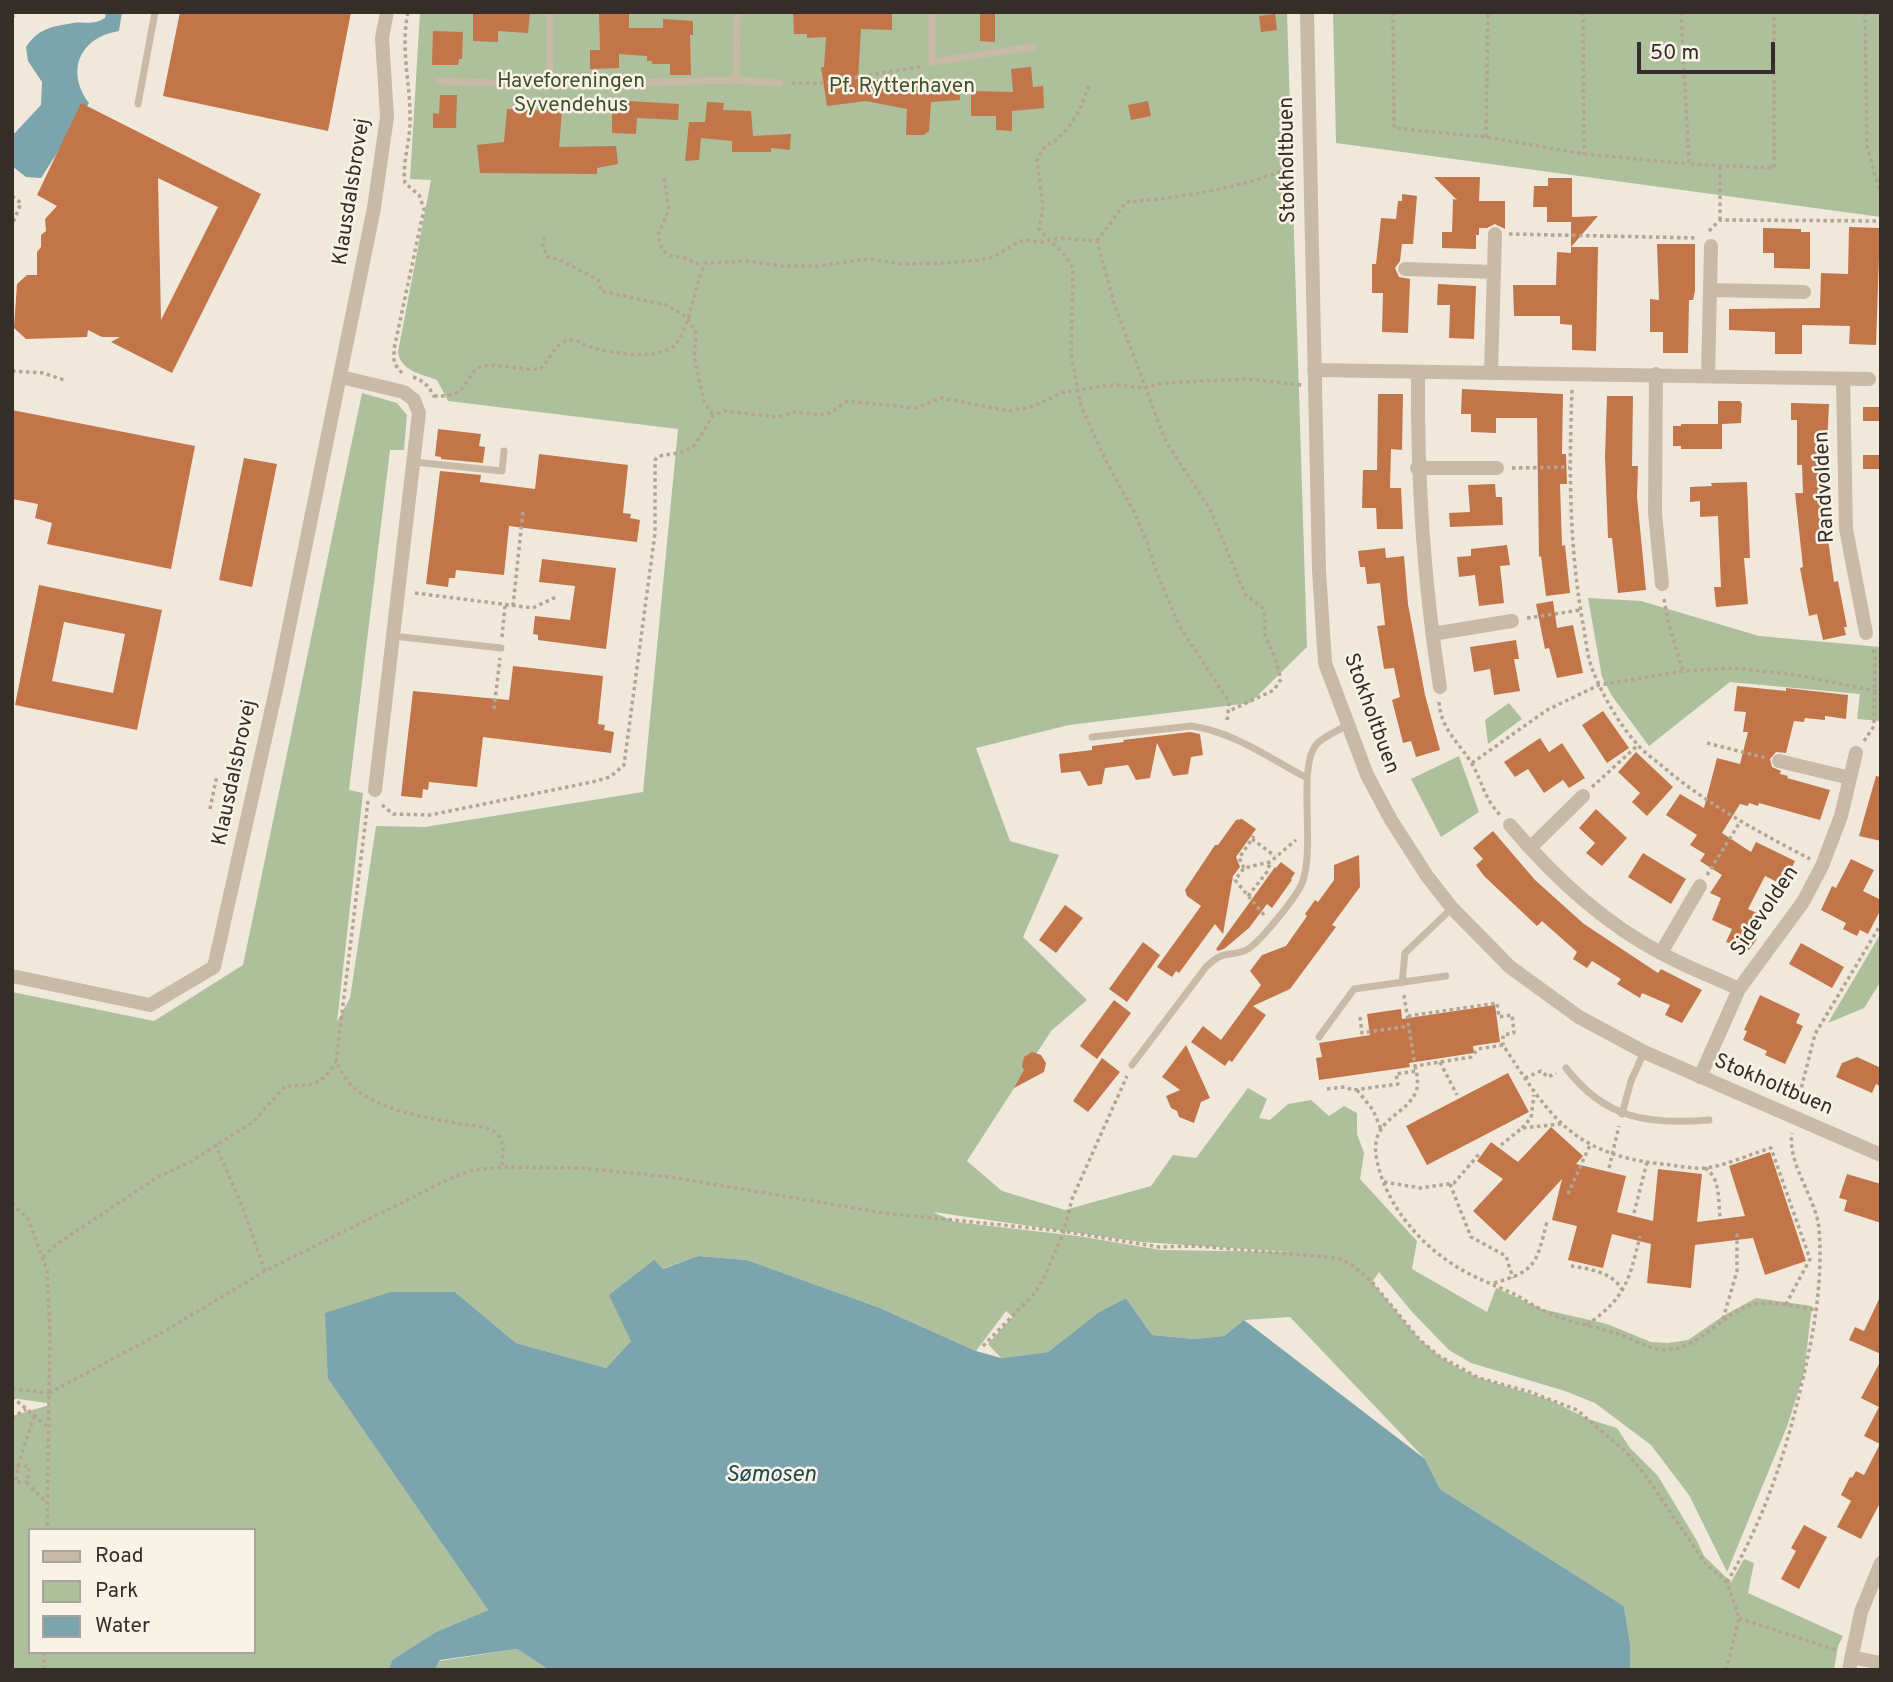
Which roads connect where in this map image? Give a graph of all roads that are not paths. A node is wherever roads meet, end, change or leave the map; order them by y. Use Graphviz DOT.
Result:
graph roads {
  1 [pos="155,12"];
  2 [pos="387,12"];
  3 [pos="550,12"];
  4 [pos="737,12"];
  5 [pos="932,12"];
  6 [pos="1307,12"];
  7 [pos="1033,47"];
  8 [pos="737,80"];
  9 [pos="440,81"];
  10 [pos="779,83"];
  11 [pos="550,85"];
  12 [pos="138,104"];
  13 [pos="1495,234"];
  14 [pos="1711,246"];
  15 [pos="1405,269"];
  16 [pos="1494,272"];
  17 [pos="1710,290"];
  18 [pos="1804,292"];
  19 [pos="1314,370"];
  20 [pos="1418,372"];
  21 [pos="1491,373"];
  22 [pos="1656,374"];
  23 [pos="1708,376"];
  24 [pos="341,377"];
  25 [pos="1843,379"];
  26 [pos="1869,379"];
  27 [pos="504,451"];
  28 [pos="414,462"];
  29 [pos="1418,468"];
  30 [pos="1497,468"];
  31 [pos="1662,584"];
  32 [pos="1511,621"];
  33 [pos="1866,633"];
  34 [pos="1432,634"];
  35 [pos="393,636"];
  36 [pos="501,648"];
  37 [pos="1440,687"];
  38 [pos="1347,725"];
  39 [pos="1092,737"];
  40 [pos="1856,753"];
  41 [pos="1779,761"];
  42 [pos="1307,778"];
  43 [pos="1850,778"];
  44 [pos="375,790"];
  45 [pos="1583,796"];
  46 [pos="1510,825"];
  47 [pos="1530,848"];
  48 [pos="1700,886"];
  49 [pos="1452,908"];
  50 [pos="1661,953"];
  51 [pos="12,976"];
  52 [pos="1446,976"];
  53 [pos="1402,983"];
  54 [pos="1739,989"];
  55 [pos="1319,1037"];
  56 [pos="1644,1052"];
  57 [pos="1132,1065"];
  58 [pos="1566,1068"];
  59 [pos="1700,1077"];
  60 [pos="1622,1114"];
  61 [pos="1709,1120"];
  62 [pos="1881,1155"];
  63 [pos="1881,1563"];
  64 [pos="1850,1663"];
  65 [pos="1881,1664"];
  1 -- 12 [label="lane"];
  2 -- 24 [label="street, Klausdalsbrovej"];
  3 -- 11 [label="lane"];
  4 -- 8 [label="lane"];
  5 -- 7 [label="lane"];
  6 -- 19 [label="street, Stokholtbuen"];
  8 -- 10 [label="lane"];
  8 -- 11 [label="lane"];
  9 -- 11 [label="lane"];
  13 -- 16 [label="street"];
  14 -- 17 [label="street"];
  15 -- 16 [label="street"];
  16 -- 21 [label="street"];
  17 -- 18 [label="street"];
  17 -- 23 [label="street"];
  19 -- 20 [label="street"];
  19 -- 38 [label="street, Stokholtbuen"];
  20 -- 21 [label="street"];
  20 -- 29 [label="street"];
  21 -- 22 [label="street"];
  22 -- 23 [label="street"];
  22 -- 31 [label="street"];
  23 -- 25 [label="street"];
  24 -- 28 [label="street"];
  24 -- 51 [label="street, Klausdalsbrovej"];
  25 -- 26 [label="street"];
  25 -- 33 [label="street, Randvolden"];
  27 -- 28 [label="lane"];
  28 -- 35 [label="street"];
  29 -- 30 [label="street"];
  29 -- 34 [label="street"];
  32 -- 34 [label="street"];
  34 -- 37 [label="street"];
  35 -- 36 [label="lane"];
  35 -- 44 [label="street"];
  38 -- 42 [label="lane"];
  38 -- 49 [label="street, Stokholtbuen"];
  39 -- 42 [label="lane"];
  40 -- 43 [label="street, Sidevolden"];
  41 -- 43 [label="street"];
  42 -- 57 [label="lane"];
  43 -- 54 [label="street, Sidevolden"];
  45 -- 47 [label="street"];
  46 -- 47 [label="street, Sidevolden"];
  47 -- 50 [label="street, Sidevolden"];
  48 -- 50 [label="street"];
  49 -- 53 [label="lane"];
  49 -- 56 [label="street, Stokholtbuen"];
  50 -- 54 [label="street, Sidevolden"];
  52 -- 53 [label="lane"];
  53 -- 55 [label="lane"];
  54 -- 59 [label="street, Sidevolden"];
  56 -- 59 [label="street, Stokholtbuen"];
  56 -- 60 [label="lane"];
  58 -- 60 [label="lane"];
  59 -- 62 [label="street, Stokholtbuen"];
  60 -- 61 [label="lane"];
  63 -- 64 [label="street"];
  64 -- 65 [label="street"];
}
